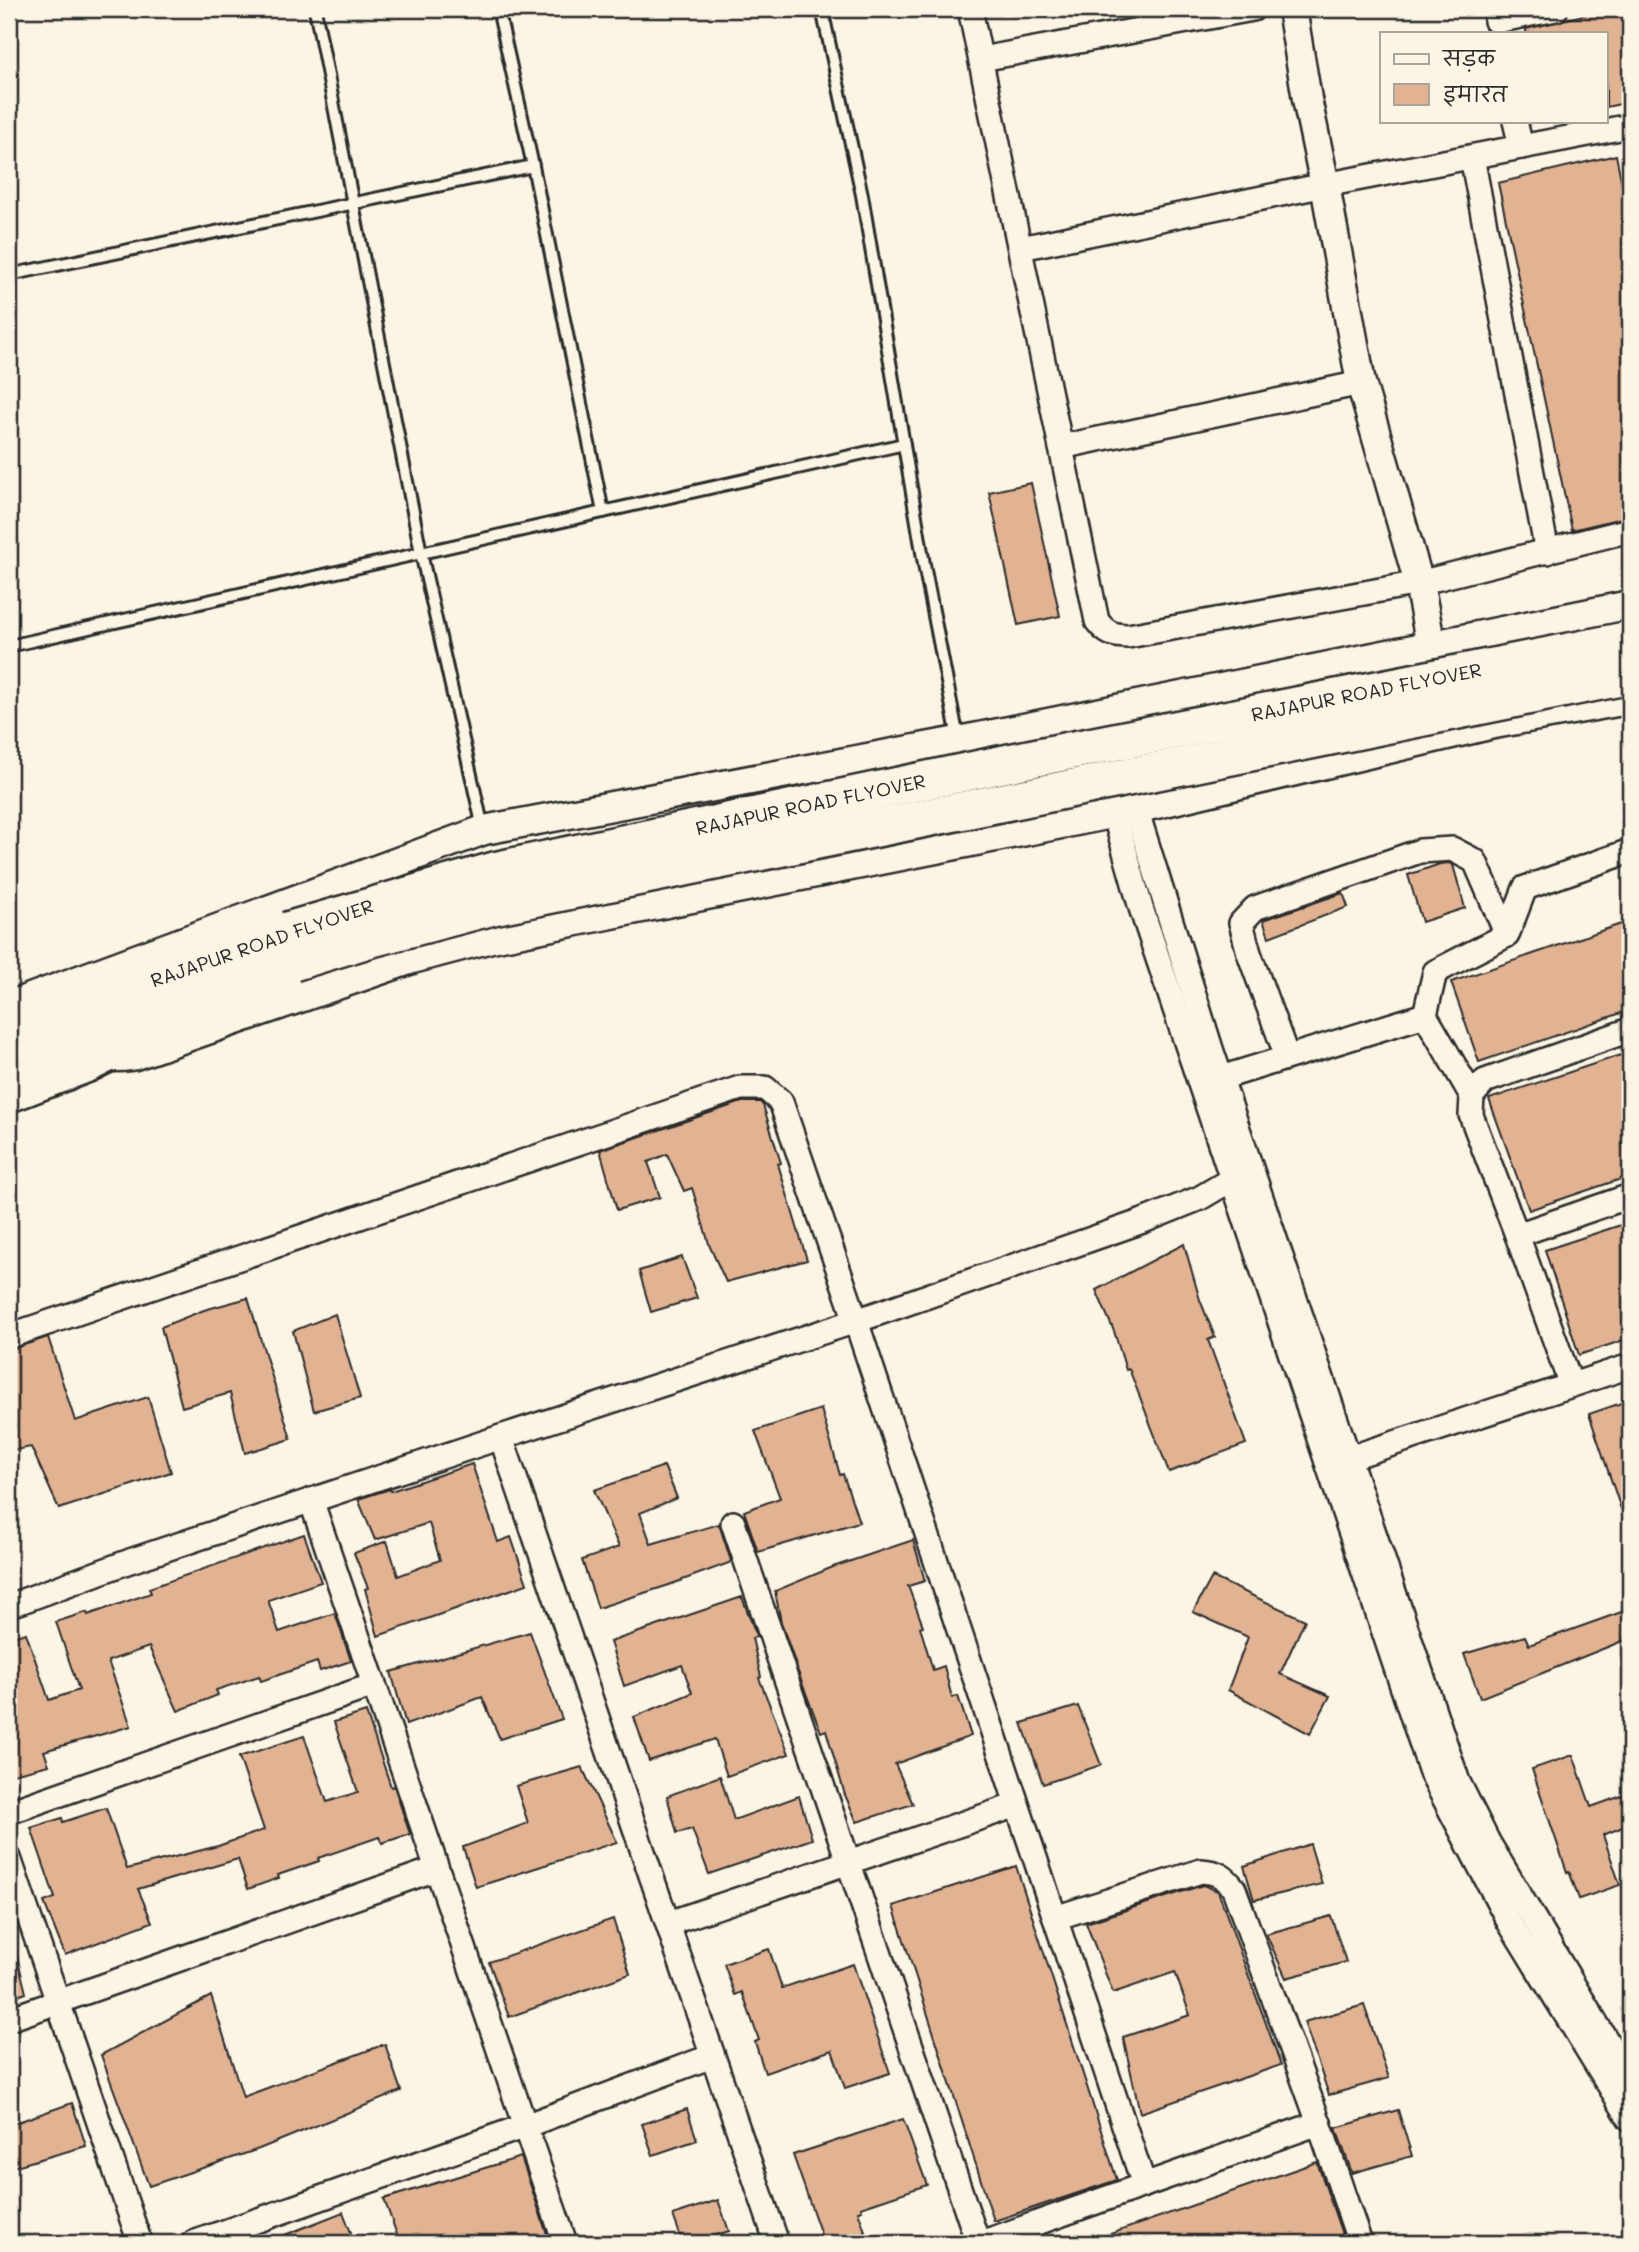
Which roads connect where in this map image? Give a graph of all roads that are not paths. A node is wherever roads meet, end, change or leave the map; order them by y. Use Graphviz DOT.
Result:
graph roads {
  1 [pos="315,9"];
  2 [pos="498,9"];
  3 [pos="822,9"];
  4 [pos="970,9"];
  5 [pos="1253,9"];
  6 [pos="1292,9"];
  7 [pos="1556,9"];
  8 [pos="1496,21"];
  9 [pos="981,59"];
  10 [pos="1516,122"];
  11 [pos="1629,134"];
  12 [pos="1521,147"];
  13 [pos="1472,157"];
  14 [pos="533,166"];
  15 [pos="1325,185"];
  16 [pos="354,204"];
  17 [pos="1021,248"];
  18 [pos="9,275"];
  19 [pos="1361,383"];
  20 [pos="904,444"];
  21 [pos="1061,447"];
  22 [pos="603,512"];
  23 [pos="1630,530"];
  24 [pos="1547,552"];
  25 [pos="421,553"];
  26 [pos="1419,583"];
  27 [pos="1630,605"];
  28 [pos="1630,639"];
  29 [pos="1430,645"];
  30 [pos="9,646"];
  31 [pos="1630,675"];
  32 [pos="1630,696"];
  33 [pos="1097,712"];
  34 [pos="1451,731"];
  35 [pos="958,741"];
  36 [pos="1121,802"];
  37 [pos="484,830"];
  38 [pos="1630,851"];
  39 [pos="1507,935"];
  40 [pos="290,946"];
  41 [pos="9,1006"];
  42 [pos="1425,1015"];
  43 [pos="1630,1030"];
  44 [pos="9,1031"];
  45 [pos="78,1042"];
  46 [pos="114,1055"];
  47 [pos="1287,1057"];
  48 [pos="9,1068"];
  49 [pos="1221,1078"];
  50 [pos="1472,1096"];
  51 [pos="9,1098"];
  52 [pos="1232,1179"];
  53 [pos="1630,1196"];
  54 [pos="1517,1235"];
  55 [pos="856,1321"];
  56 [pos="9,1336"];
  57 [pos="1630,1366"];
  58 [pos="1571,1385"];
  59 [pos="501,1437"];
  60 [pos="1339,1462"];
  61 [pos="311,1500"];
  62 [pos="733,1523"];
  63 [pos="9,1606"];
  64 [pos="374,1685"];
  65 [pos="1017,1805"];
  66 [pos="9,1812"];
  67 [pos="9,1858"];
  68 [pos="849,1861"];
  69 [pos="436,1869"];
  70 [pos="1055,1918"];
  71 [pos="669,1923"];
  72 [pos="58,2001"];
  73 [pos="9,2019"];
  74 [pos="712,2056"];
  75 [pos="1630,2080"];
  76 [pos="1630,2119"];
  77 [pos="1319,2123"];
  78 [pos="525,2126"];
  79 [pos="1144,2185"];
  80 [pos="140,2243"];
  81 [pos="193,2243"];
  82 [pos="565,2243"];
  83 [pos="776,2243"];
  84 [pos="979,2243"];
  85 [pos="1360,2243"];
  1 -- 16 [label="lane"];
  2 -- 14 [label="lane"];
  3 -- 20 [label="lane"];
  4 -- 9 [label="street"];
  5 -- 9 [label="street"];
  6 -- 15 [label="street"];
  7 -- 8 [label="street"];
  9 -- 17 [label="street"];
  10 -- 12 [label="street"];
  11 -- 12 [label="street"];
  12 -- 13 [label="street"];
  13 -- 15 [label="street"];
  13 -- 24 [label="street"];
  14 -- 16 [label="lane"];
  14 -- 22 [label="lane"];
  15 -- 17 [label="street"];
  15 -- 19 [label="street"];
  16 -- 18 [label="lane"];
  16 -- 25 [label="lane"];
  17 -- 21 [label="street"];
  19 -- 21 [label="street"];
  19 -- 26 [label="street"];
  20 -- 22 [label="lane"];
  20 -- 35 [label="lane"];
  21 -- 26 [label="street"];
  22 -- 25 [label="lane"];
  23 -- 24 [label="street"];
  24 -- 26 [label="street"];
  25 -- 30 [label="lane"];
  25 -- 37 [label="lane"];
  26 -- 29 [label="street"];
  27 -- 29 [label="street"];
  28 -- 40 [label="highway, RAJAPUR ROAD FLYOVER, bridge"];
  29 -- 33 [label="street"];
  29 -- 34 [label="street"];
  31 -- 40 [label="highway, RAJAPUR ROAD FLYOVER, bridge"];
  32 -- 34 [label="main road"];
  33 -- 35 [label="street"];
  33 -- 36 [label="street"];
  34 -- 36 [label="main road"];
  35 -- 37 [label="street"];
  36 -- 46 [label="main road"];
  36 -- 49 [label="street"];
  36 -- 52 [label="street"];
  37 -- 41 [label="street"];
  38 -- 39 [label="street"];
  39 -- 42 [label="street"];
  39 -- 47 [label="street"];
  40 -- 44 [label="highway, RAJAPUR ROAD FLYOVER"];
  40 -- 45 [label="highway, RAJAPUR ROAD FLYOVER"];
  42 -- 47 [label="street"];
  42 -- 50 [label="street"];
  43 -- 50 [label="street"];
  45 -- 46 [label="main road"];
  45 -- 48 [label="highway, RAJAPUR ROAD FLYOVER"];
  46 -- 51 [label="street"];
  47 -- 49 [label="street"];
  49 -- 60 [label="street"];
  50 -- 54 [label="street"];
  52 -- 55 [label="street"];
  52 -- 60 [label="street"];
  53 -- 54 [label="street"];
  54 -- 58 [label="street"];
  55 -- 56 [label="street"];
  55 -- 59 [label="street"];
  55 -- 65 [label="street"];
  57 -- 58 [label="street"];
  58 -- 60 [label="street"];
  59 -- 61 [label="street"];
  59 -- 71 [label="street"];
  60 -- 75 [label="street"];
  60 -- 76 [label="street"];
  61 -- 63 [label="street"];
  61 -- 64 [label="street"];
  62 -- 68 [label="street"];
  64 -- 66 [label="street"];
  64 -- 69 [label="street"];
  65 -- 68 [label="street"];
  65 -- 70 [label="street"];
  67 -- 72 [label="street"];
  68 -- 71 [label="street"];
  68 -- 84 [label="street"];
  69 -- 72 [label="street"];
  69 -- 78 [label="street"];
  70 -- 77 [label="street"];
  70 -- 79 [label="street"];
  71 -- 74 [label="street"];
  72 -- 73 [label="street"];
  72 -- 80 [label="street"];
  74 -- 78 [label="street"];
  74 -- 83 [label="street"];
  77 -- 79 [label="street"];
  77 -- 85 [label="street"];
  78 -- 81 [label="street"];
  78 -- 82 [label="street"];
  79 -- 84 [label="street"];
}
